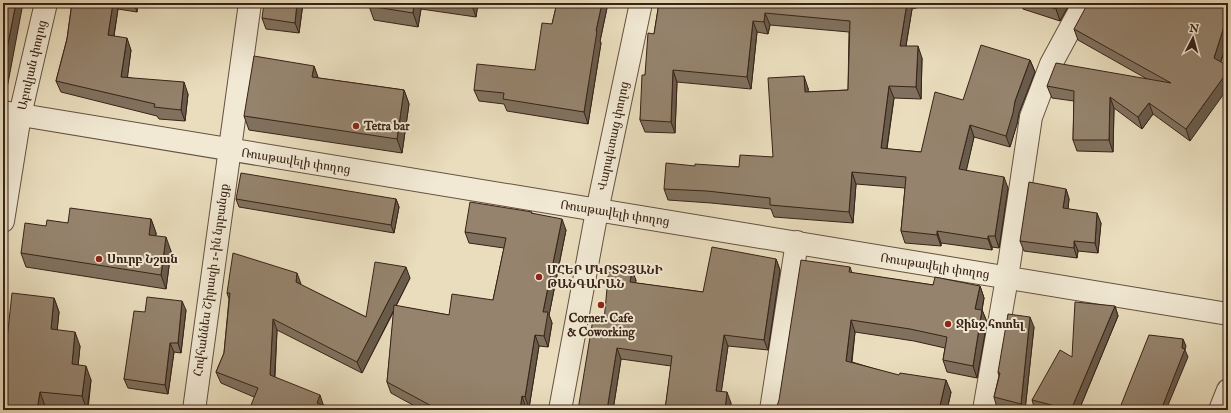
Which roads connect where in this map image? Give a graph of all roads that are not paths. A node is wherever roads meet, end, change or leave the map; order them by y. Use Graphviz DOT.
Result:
graph roads {
  1 [pos="46,3"];
  2 [pos="250,3"];
  3 [pos="641,3"];
  4 [pos="1084,3"];
  5 [pos="11,113"];
  6 [pos="229,150"];
  7 [pos="597,211"];
  8 [pos="3,221"];
  9 [pos="797,242"];
  10 [pos="1007,278"];
  11 [pos="1228,314"];
  12 [pos="1228,390"];
  13 [pos="194,410"];
  14 [pos="560,410"];
  15 [pos="770,410"];
  16 [pos="984,410"];
  17 [pos="1220,410"];
  1 -- 5 [label="street, Աբովյան փողոց"];
  2 -- 6 [label="street, Հովհաննես Շիրազի 1-ին նրբանցք"];
  3 -- 7 [label="street, Վարպետաց փողոց"];
  4 -- 10 [label="street"];
  5 -- 6 [label="street, Ռուսթավելի փողոց"];
  5 -- 8 [label="street, Աբովյան փողոց"];
  6 -- 7 [label="street, Ռուսթավելի փողոց"];
  6 -- 13 [label="street, Հովհաննես Շիրազի 1-ին նրբանցք"];
  7 -- 9 [label="street, Ռուսթավելի փողոց"];
  7 -- 14 [label="street, Վարպետաց փողոց"];
  9 -- 10 [label="street, Ռուսթավելի փողոց"];
  9 -- 15 [label="street"];
  10 -- 11 [label="street, Ռուսթավելի փողոց"];
  10 -- 16 [label="street"];
  12 -- 17 [label="street"];
}
